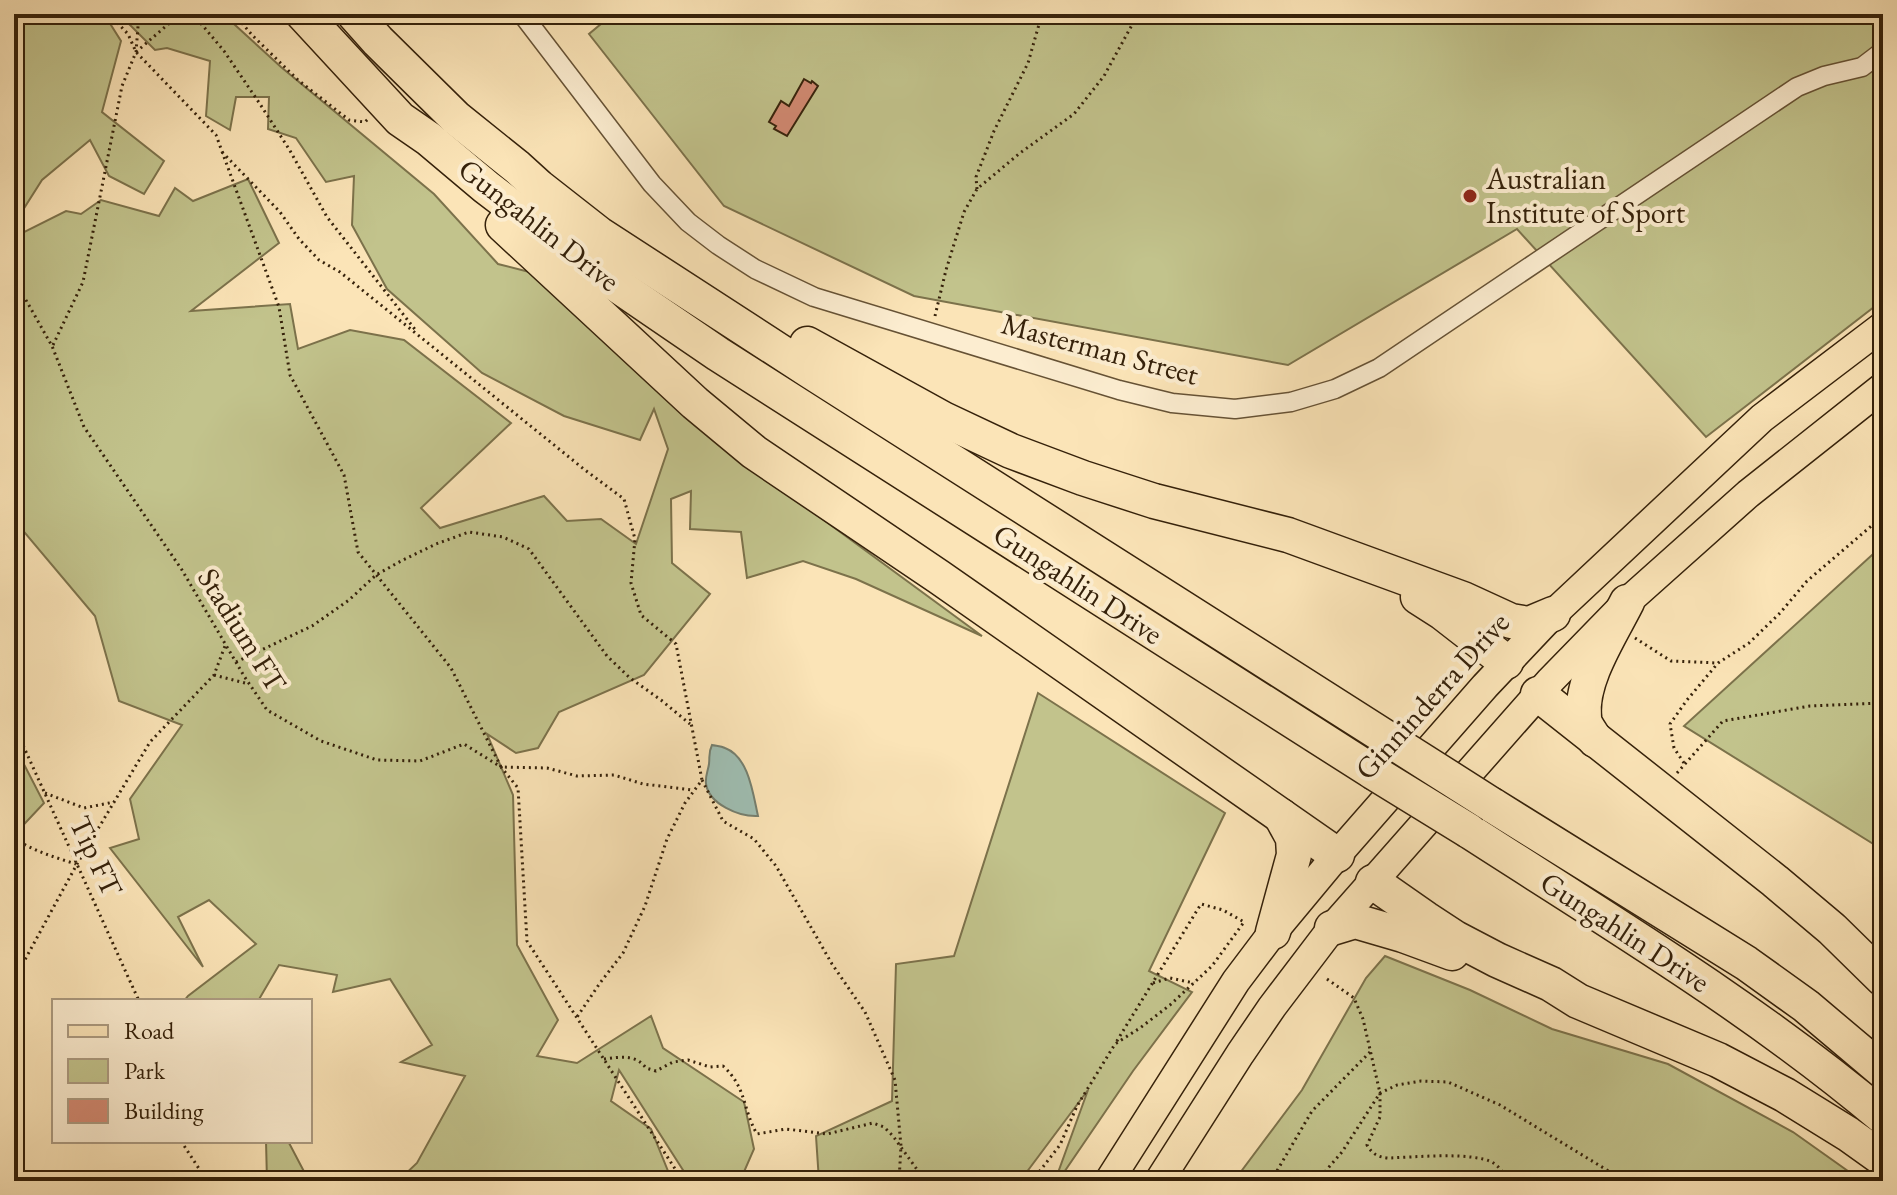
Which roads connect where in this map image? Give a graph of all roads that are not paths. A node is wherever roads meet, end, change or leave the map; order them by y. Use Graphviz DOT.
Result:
graph roads {
  1 [pos="303,14"];
  2 [pos="354,14"];
  3 [pos="522,14"];
  4 [pos="1883,51"];
  5 [pos="1883,66"];
  6 [pos="1862,67"];
  7 [pos="393,112"];
  8 [pos="517,167"];
  9 [pos="1883,326"];
  10 [pos="1883,387"];
  11 [pos="1367,564"];
  12 [pos="1553,614"];
  13 [pos="1620,615"];
  14 [pos="1506,662"];
  15 [pos="1538,694"];
  16 [pos="1595,740"];
  17 [pos="1281,816"];
  18 [pos="1337,855"];
  19 [pos="1373,882"];
  20 [pos="1332,928"];
  21 [pos="1273,932"];
  22 [pos="1883,979"];
  23 [pos="1578,1001"];
  24 [pos="1883,1071"];
  25 [pos="1883,1117"];
  26 [pos="1883,1159"];
  27 [pos="1109,1181"];
  28 [pos="1159,1181"];
  1 -- 7 [label="highway, Gungahlin Drive"];
  2 -- 8 [label="highway, Gungahlin Drive"];
  3 -- 6 [label="street, Masterman Street"];
  4 -- 6 [label="street, Masterman Street"];
  5 -- 6 [label="street"];
  7 -- 17 [label="highway"];
  7 -- 25 [label="highway, Gungahlin Drive, bridge"];
  8 -- 11 [label="highway"];
  8 -- 24 [label="highway, Gungahlin Drive, bridge"];
  9 -- 12 [label="main road, Ginninderra Drive"];
  10 -- 13 [label="main road"];
  11 -- 12 [label="highway"];
  11 -- 14 [label="highway"];
  12 -- 14 [label="main road, Ginninderra Drive"];
  13 -- 15 [label="main road"];
  13 -- 16 [label="highway"];
  14 -- 15 [label="main road"];
  14 -- 18 [label="main road, Ginninderra Drive"];
  15 -- 16 [label="highway"];
  15 -- 19 [label="main road"];
  16 -- 22 [label="highway"];
  17 -- 18 [label="highway"];
  17 -- 21 [label="highway"];
  18 -- 19 [label="main road"];
  18 -- 21 [label="main road, Ginninderra Drive"];
  19 -- 20 [label="main road"];
  19 -- 23 [label="highway"];
  20 -- 23 [label="highway"];
  20 -- 28 [label="main road"];
  21 -- 27 [label="main road, Ginninderra Drive"];
  23 -- 26 [label="highway"];
}
